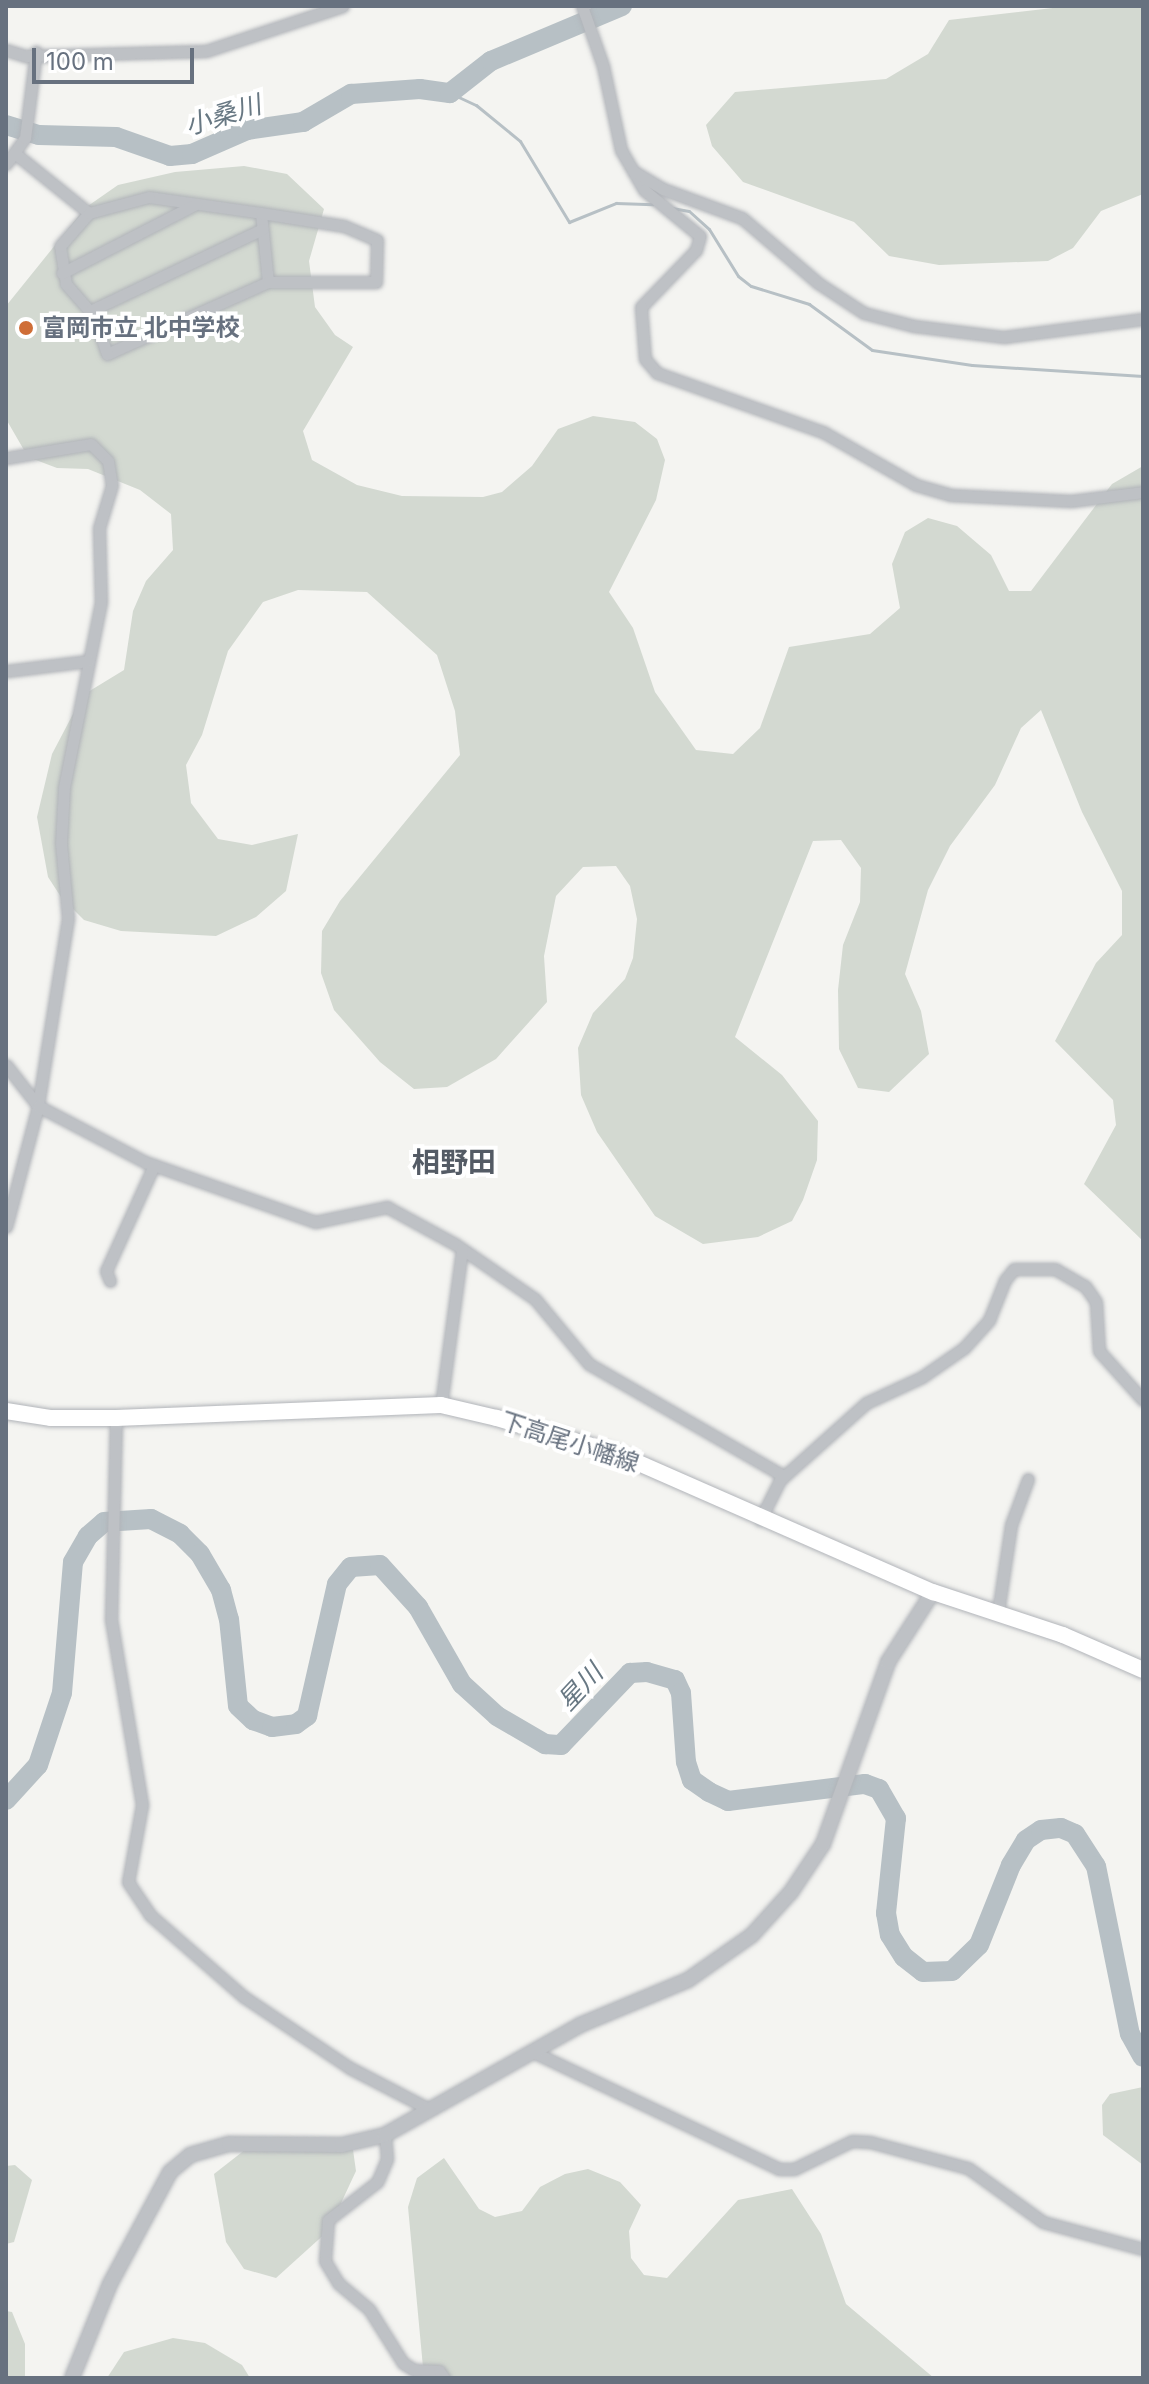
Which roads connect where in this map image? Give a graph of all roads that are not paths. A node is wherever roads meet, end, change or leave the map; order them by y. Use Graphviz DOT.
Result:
graph roads {
  1 [pos="343,6"];
  2 [pos="582,6"];
  3 [pos="328,8"];
  4 [pos="6,50"];
  5 [pos="36,52"];
  6 [pos="17,155"];
  7 [pos="6,164"];
  8 [pos="633,171"];
  9 [pos="196,204"];
  10 [pos="89,213"];
  11 [pos="261,213"];
  12 [pos="263,229"];
  13 [pos="62,273"];
  14 [pos="268,282"];
  15 [pos="90,311"];
  16 [pos="1143,319"];
  17 [pos="6,458"];
  18 [pos="1143,492"];
  19 [pos="88,661"];
  20 [pos="6,671"];
  21 [pos="6,1065"];
  22 [pos="38,1106"];
  23 [pos="154,1165"];
  24 [pos="6,1227"];
  25 [pos="462,1249"];
  26 [pos="110,1281"];
  27 [pos="1143,1400"];
  28 [pos="441,1405"];
  29 [pos="6,1411"];
  30 [pos="116,1418"];
  31 [pos="784,1476"];
  32 [pos="1028,1479"];
  33 [pos="760,1520"];
  34 [pos="933,1592"];
  35 [pos="998,1612"];
  36 [pos="1143,1670"];
  37 [pos="531,2051"];
  38 [pos="431,2110"];
  39 [pos="385,2135"];
  40 [pos="1143,2249"];
  41 [pos="72,2378"];
  42 [pos="444,2378"];
  1 -- 3 [label="street"];
  2 -- 8 [label="street"];
  3 -- 5 [label="street"];
  4 -- 5 [label="street"];
  5 -- 6 [label="street"];
  6 -- 7 [label="street"];
  6 -- 10 [label="street"];
  8 -- 16 [label="street"];
  8 -- 18 [label="street"];
  9 -- 10 [label="street"];
  9 -- 11 [label="street"];
  9 -- 13 [label="street"];
  10 -- 13 [label="street"];
  11 -- 12 [label="street"];
  11 -- 14 [label="street"];
  12 -- 14 [label="street"];
  12 -- 15 [label="street"];
  13 -- 15 [label="street"];
  14 -- 15 [label="street"];
  17 -- 19 [label="street"];
  19 -- 20 [label="street"];
  19 -- 22 [label="street"];
  21 -- 22 [label="street"];
  22 -- 23 [label="street"];
  22 -- 24 [label="street"];
  23 -- 25 [label="street"];
  23 -- 26 [label="street"];
  25 -- 28 [label="street"];
  25 -- 31 [label="street"];
  27 -- 31 [label="street"];
  28 -- 30 [label="main road, 下高尾小幡線"];
  28 -- 33 [label="main road, 下高尾小幡線"];
  29 -- 30 [label="main road, 下高尾小幡線"];
  30 -- 38 [label="street"];
  31 -- 33 [label="street"];
  32 -- 35 [label="street"];
  33 -- 34 [label="main road, 下高尾小幡線"];
  34 -- 35 [label="main road, 下高尾小幡線"];
  34 -- 37 [label="street"];
  35 -- 36 [label="main road, 下高尾小幡線"];
  37 -- 38 [label="street"];
  37 -- 40 [label="street"];
  38 -- 39 [label="street"];
  39 -- 41 [label="street"];
  39 -- 42 [label="street"];
}
